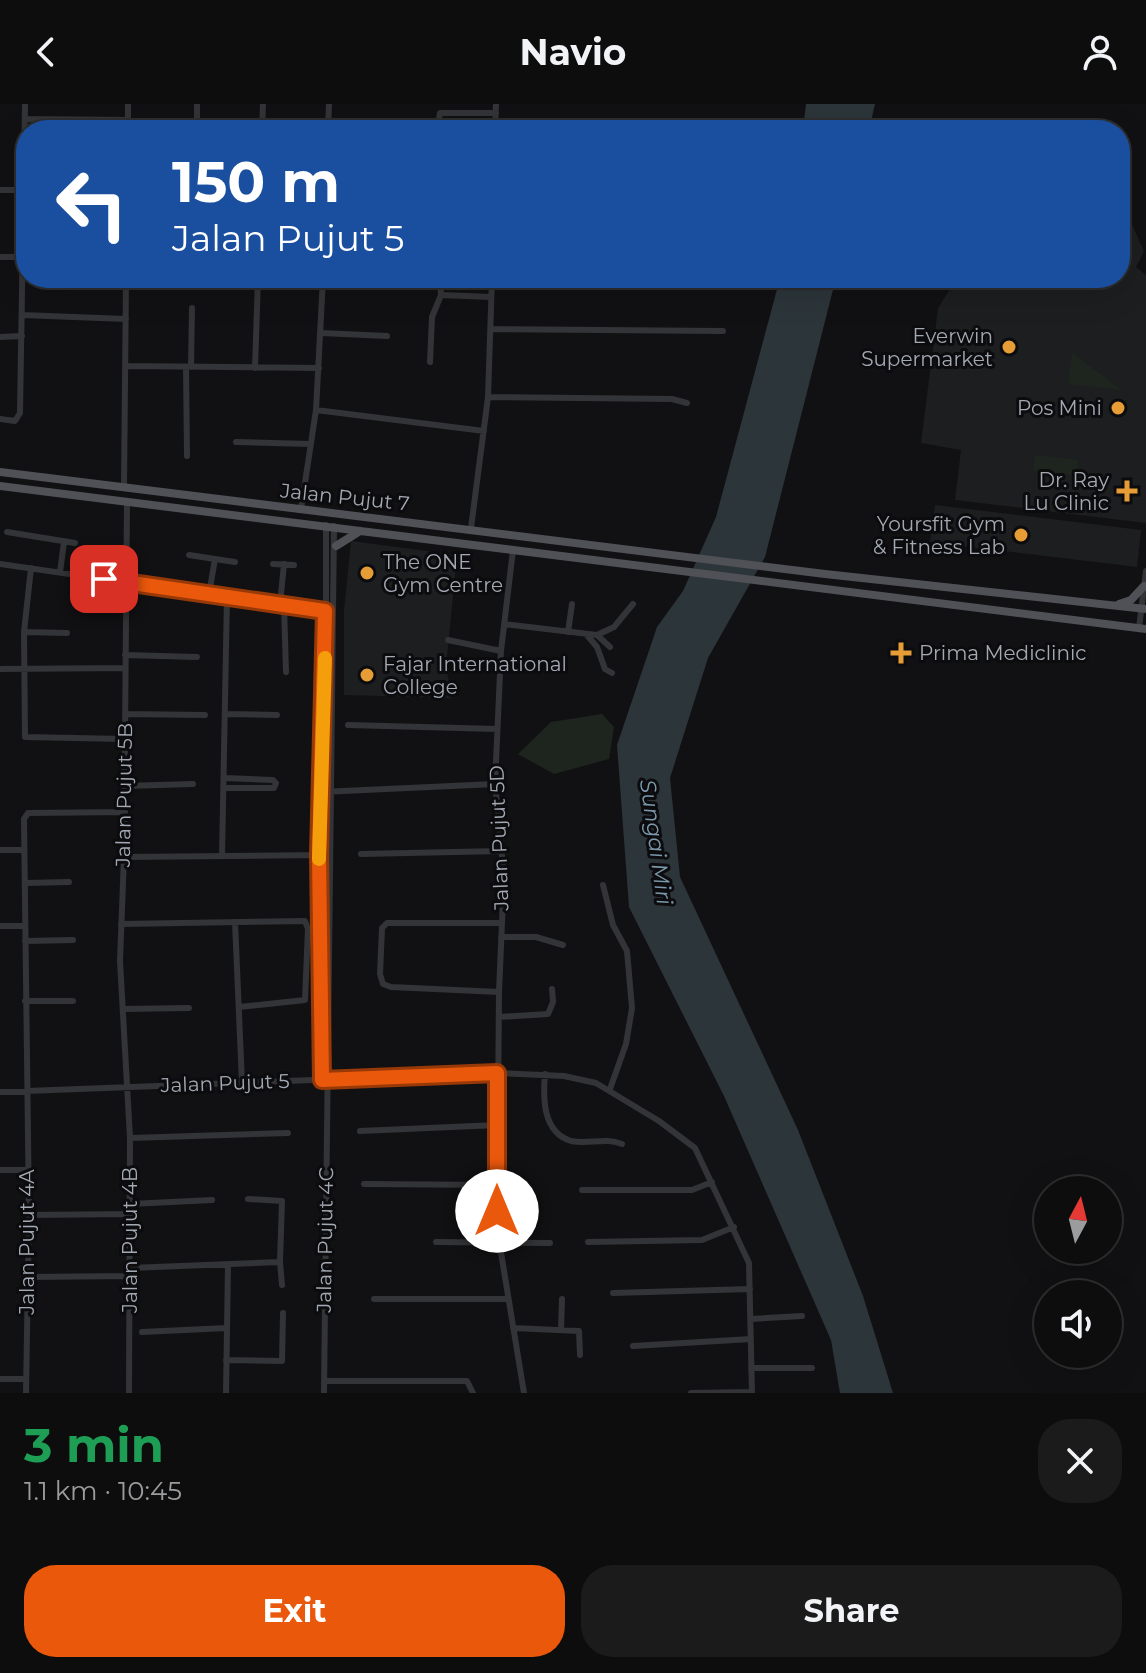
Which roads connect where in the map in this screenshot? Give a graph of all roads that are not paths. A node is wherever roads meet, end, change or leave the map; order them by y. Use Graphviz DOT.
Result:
graph roads {
  1 [pos="25,104"];
  2 [pos="128,104"];
  3 [pos="496,104"];
  4 [pos="496,113"];
  5 [pos="25,119"];
  6 [pos="128,120"];
  7 [pos="439,120"];
  8 [pos="496,120"];
  9 [pos="22,288"];
  10 [pos="126,288"];
  11 [pos="258,288"];
  12 [pos="323,288"];
  13 [pos="441,288"];
  14 [pos="491,288"];
  15 [pos="441,295"];
  16 [pos="491,297"];
  17 [pos="192,308"];
  18 [pos="22,315"];
  19 [pos="126,319"];
  20 [pos="491,329"];
  21 [pos="723,331"];
  22 [pos="321,333"];
  23 [pos="22,336"];
  24 [pos="387,336"];
  25 [pos="0,337"];
  26 [pos="430,362"];
  27 [pos="125,366"];
  28 [pos="189,367"];
  29 [pos="255,368"];
  30 [pos="319,368"];
  31 [pos="488,397"];
  32 [pos="687,403"];
  33 [pos="316,410"];
  34 [pos="0,419"];
  35 [pos="484,431"];
  36 [pos="236,442"];
  37 [pos="310,444"];
  38 [pos="187,456"];
  39 [pos="0,472"];
  40 [pos="0,486"];
  41 [pos="124,487"];
  42 [pos="127,502"];
  43 [pos="248,503"];
  44 [pos="301,509"];
  45 [pos="330,526"];
  46 [pos="471,528"];
  47 [pos="361,530"];
  48 [pos="7,532"];
  49 [pos="64,542"];
  50 [pos="75,543"];
  51 [pos="336,546"];
  52 [pos="513,550"];
  53 [pos="189,555"];
  54 [pos="215,559"];
  55 [pos="235,562"];
  56 [pos="0,564"];
  57 [pos="273,564"];
  58 [pos="284,564"];
  59 [pos="294,565"];
  60 [pos="31,568"];
  61 [pos="1146,571"];
  62 [pos="60,572"];
  63 [pos="125,582"];
  64 [pos="326,583"];
  65 [pos="336,583"];
  66 [pos="1145,590"];
  67 [pos="209,594"];
  68 [pos="227,596"];
  69 [pos="282,604"];
  70 [pos="572,604"];
  71 [pos="633,604"];
  72 [pos="1110,605"];
  73 [pos="1144,609"];
  74 [pos="325,611"];
  75 [pos="335,611"];
  76 [pos="504,624"];
  77 [pos="1142,629"];
  78 [pos="24,632"];
  79 [pos="568,632"];
  80 [pos="67,633"];
  81 [pos="586,634"];
  82 [pos="597,635"];
  83 [pos="448,640"];
  84 [pos="610,647"];
  85 [pos="501,651"];
  86 [pos="125,655"];
  87 [pos="197,657"];
  88 [pos="125,668"];
  89 [pos="0,669"];
  90 [pos="23,669"];
  91 [pos="286,672"];
  92 [pos="612,673"];
  93 [pos="326,691"];
  94 [pos="335,691"];
  95 [pos="125,714"];
  96 [pos="225,714"];
  97 [pos="205,715"];
  98 [pos="277,715"];
  99 [pos="348,725"];
  100 [pos="497,729"];
  101 [pos="125,739"];
  102 [pos="224,778"];
  103 [pos="193,784"];
  104 [pos="495,784"];
  105 [pos="125,786"];
  106 [pos="224,788"];
  107 [pos="321,792"];
  108 [pos="333,792"];
  109 [pos="125,812"];
  110 [pos="0,850"];
  111 [pos="24,850"];
  112 [pos="501,851"];
  113 [pos="361,854"];
  114 [pos="319,855"];
  115 [pos="222,856"];
  116 [pos="124,857"];
  117 [pos="69,882"];
  118 [pos="25,883"];
  119 [pos="603,885"];
  120 [pos="235,922"];
  121 [pos="501,923"];
  122 [pos="121,924"];
  123 [pos="0,926"];
  124 [pos="25,926"];
  125 [pos="501,937"];
  126 [pos="73,940"];
  127 [pos="25,941"];
  128 [pos="563,945"];
  129 [pos="552,989"];
  130 [pos="499,992"];
  131 [pos="25,1001"];
  132 [pos="73,1001"];
  133 [pos="239,1007"];
  134 [pos="189,1008"];
  135 [pos="123,1009"];
  136 [pos="499,1017"];
  137 [pos="497,1073"];
  138 [pos="545,1074"];
  139 [pos="326,1080"];
  140 [pos="242,1083"];
  141 [pos="128,1087"];
  142 [pos="610,1089"];
  143 [pos="25,1091"];
  144 [pos="0,1092"];
  145 [pos="497,1125"];
  146 [pos="360,1131"];
  147 [pos="288,1133"];
  148 [pos="130,1138"];
  149 [pos="622,1144"];
  150 [pos="0,1170"];
  151 [pos="27,1170"];
  152 [pos="712,1182"];
  153 [pos="364,1184"];
  154 [pos="496,1185"];
  155 [pos="582,1190"];
  156 [pos="248,1199"];
  157 [pos="212,1200"];
  158 [pos="130,1204"];
  159 [pos="130,1214"];
  160 [pos="29,1215"];
  161 [pos="734,1227"];
  162 [pos="436,1242"];
  163 [pos="588,1242"];
  164 [pos="498,1243"];
  165 [pos="550,1243"];
  166 [pos="280,1262"];
  167 [pos="228,1265"];
  168 [pos="130,1272"];
  169 [pos="27,1277"];
  170 [pos="282,1285"];
  171 [pos="750,1289"];
  172 [pos="613,1293"];
  173 [pos="374,1299"];
  174 [pos="507,1299"];
  175 [pos="562,1299"];
  176 [pos="283,1313"];
  177 [pos="802,1316"];
  178 [pos="751,1319"];
  179 [pos="227,1328"];
  180 [pos="513,1328"];
  181 [pos="561,1330"];
  182 [pos="142,1332"];
  183 [pos="751,1339"];
  184 [pos="633,1346"];
  185 [pos="580,1355"];
  186 [pos="226,1360"];
  187 [pos="751,1368"];
  188 [pos="812,1368"];
  189 [pos="0,1379"];
  190 [pos="26,1379"];
  191 [pos="324,1381"];
  192 [pos="752,1392"];
  193 [pos="26,1393"];
  194 [pos="129,1393"];
  195 [pos="226,1393"];
  196 [pos="324,1393"];
  197 [pos="473,1393"];
  198 [pos="524,1393"];
  199 [pos="691,1393"];
  1 -- 5 [label="street"];
  2 -- 6 [label="street"];
  3 -- 4 [label="street"];
  4 -- 7 [label="street"];
  4 -- 8 [label="street"];
  5 -- 6 [label="street"];
  9 -- 18 [label="street"];
  10 -- 19 [label="street"];
  11 -- 29 [label="street"];
  12 -- 22 [label="street"];
  13 -- 15 [label="street"];
  14 -- 16 [label="street"];
  15 -- 16 [label="street"];
  15 -- 26 [label="street"];
  16 -- 20 [label="street"];
  17 -- 28 [label="street"];
  18 -- 19 [label="street"];
  18 -- 23 [label="street"];
  19 -- 27 [label="street"];
  20 -- 21 [label="street"];
  20 -- 31 [label="street"];
  22 -- 24 [label="street"];
  22 -- 30 [label="street"];
  23 -- 25 [label="street"];
  23 -- 34 [label="street"];
  27 -- 28 [label="street"];
  27 -- 41 [label="street"];
  28 -- 29 [label="street"];
  28 -- 38 [label="street"];
  29 -- 30 [label="street"];
  30 -- 33 [label="street"];
  31 -- 32 [label="street"];
  31 -- 35 [label="street"];
  33 -- 35 [label="street"];
  33 -- 37 [label="street"];
  35 -- 46 [label="street"];
  36 -- 37 [label="street"];
  37 -- 44 [label="street"];
  39 -- 41 [label="main road, Jalan Pujut 7"];
  40 -- 42 [label="main road, Jalan Pujut 7"];
  41 -- 43 [label="main road, Jalan Pujut 7"];
  42 -- 45 [label="main road, Jalan Pujut 7"];
  42 -- 63 [label="street, Jalan Pujut 5B"];
  43 -- 44 [label="main road, Jalan Pujut 7"];
  43 -- 45 [label="main road"];
  44 -- 46 [label="main road, Jalan Pujut 7"];
  45 -- 47 [label="main road, Jalan Pujut 7"];
  45 -- 51 [label="street"];
  45 -- 64 [label="street"];
  46 -- 72 [label="main road, Jalan Pujut 7"];
  47 -- 51 [label="main road"];
  47 -- 52 [label="main road, Jalan Pujut 7"];
  48 -- 49 [label="street"];
  49 -- 50 [label="street"];
  49 -- 62 [label="street"];
  51 -- 65 [label="street"];
  52 -- 76 [label="street, Jalan Pujut 5D"];
  52 -- 77 [label="main road, Jalan Pujut 7"];
  53 -- 54 [label="street"];
  54 -- 55 [label="street"];
  54 -- 67 [label="street"];
  56 -- 60 [label="street"];
  57 -- 58 [label="street"];
  58 -- 59 [label="street"];
  58 -- 69 [label="street"];
  60 -- 62 [label="street"];
  60 -- 78 [label="street"];
  61 -- 66 [label="street"];
  62 -- 63 [label="street"];
  63 -- 67 [label="street"];
  63 -- 86 [label="street, Jalan Pujut 5B"];
  64 -- 65 [label="street"];
  64 -- 74 [label="street"];
  65 -- 75 [label="street"];
  66 -- 72 [label="main road"];
  66 -- 73 [label="street"];
  67 -- 68 [label="street"];
  68 -- 69 [label="street"];
  68 -- 96 [label="street"];
  69 -- 74 [label="street"];
  69 -- 91 [label="street"];
  70 -- 79 [label="street"];
  71 -- 82 [label="street"];
  72 -- 73 [label="main road, Jalan Pujut 7"];
  73 -- 77 [label="street"];
  74 -- 75 [label="street"];
  74 -- 93 [label="street"];
  75 -- 94 [label="street"];
  76 -- 79 [label="street"];
  76 -- 85 [label="street, Jalan Pujut 5D"];
  78 -- 80 [label="street"];
  78 -- 90 [label="street"];
  79 -- 81 [label="street"];
  81 -- 82 [label="street"];
  81 -- 92 [label="street"];
  82 -- 84 [label="street"];
  83 -- 85 [label="street"];
  85 -- 100 [label="street, Jalan Pujut 5D"];
  86 -- 87 [label="street"];
  86 -- 88 [label="street, Jalan Pujut 5B"];
  88 -- 90 [label="street"];
  88 -- 95 [label="street, Jalan Pujut 5B"];
  89 -- 90 [label="street"];
  90 -- 101 [label="street"];
  93 -- 94 [label="street"];
  93 -- 107 [label="street"];
  94 -- 108 [label="street"];
  95 -- 97 [label="street"];
  95 -- 101 [label="street, Jalan Pujut 5B"];
  96 -- 98 [label="street"];
  96 -- 102 [label="street"];
  99 -- 100 [label="street"];
  100 -- 104 [label="street, Jalan Pujut 5D"];
  101 -- 105 [label="street, Jalan Pujut 5B"];
  102 -- 106 [label="street"];
  102 -- 106 [label="street"];
  103 -- 105 [label="street"];
  104 -- 108 [label="street"];
  104 -- 112 [label="street, Jalan Pujut 5D"];
  105 -- 109 [label="street, Jalan Pujut 5B"];
  106 -- 115 [label="street"];
  107 -- 108 [label="street"];
  107 -- 114 [label="street"];
  108 -- 139 [label="street"];
  109 -- 111 [label="street, Jalan Pujut 4A"];
  109 -- 116 [label="street, Jalan Pujut 5B"];
  110 -- 111 [label="street"];
  111 -- 118 [label="street, Jalan Pujut 4A"];
  112 -- 113 [label="street"];
  112 -- 121 [label="street, Jalan Pujut 5D"];
  114 -- 115 [label="street"];
  114 -- 139 [label="street"];
  115 -- 116 [label="street"];
  116 -- 122 [label="street, Jalan Pujut 5B"];
  117 -- 118 [label="street"];
  118 -- 124 [label="street, Jalan Pujut 4A"];
  119 -- 142 [label="street"];
  120 -- 122 [label="street"];
  120 -- 133 [label="street"];
  120 -- 133 [label="street"];
  121 -- 125 [label="street, Jalan Pujut 5D"];
  121 -- 130 [label="street"];
  122 -- 135 [label="street, Jalan Pujut 5B"];
  123 -- 124 [label="street"];
  124 -- 127 [label="street, Jalan Pujut 4A"];
  125 -- 128 [label="street"];
  125 -- 130 [label="street, Jalan Pujut 5D"];
  126 -- 127 [label="street"];
  127 -- 131 [label="street, Jalan Pujut 4A"];
  129 -- 136 [label="street"];
  130 -- 136 [label="street, Jalan Pujut 5D"];
  131 -- 132 [label="street"];
  131 -- 143 [label="street, Jalan Pujut 4A"];
  133 -- 140 [label="street"];
  134 -- 135 [label="street"];
  135 -- 141 [label="street, Jalan Pujut 5B"];
  136 -- 137 [label="street, Jalan Pujut 5D"];
  137 -- 138 [label="street, Jalan Pujut 5"];
  137 -- 139 [label="street, Jalan Pujut 5"];
  137 -- 145 [label="street, Jalan Pujut 5D"];
  138 -- 142 [label="street, Jalan Pujut 5"];
  138 -- 149 [label="street"];
  139 -- 140 [label="street, Jalan Pujut 5"];
  139 -- 191 [label="street, Jalan Pujut 4C"];
  140 -- 141 [label="street, Jalan Pujut 5"];
  141 -- 143 [label="street, Jalan Pujut 5"];
  141 -- 148 [label="street, Jalan Pujut 4B"];
  142 -- 152 [label="street, Jalan Pujut 5"];
  143 -- 144 [label="street, Jalan Pujut 5"];
  143 -- 151 [label="street, Jalan Pujut 4A"];
  145 -- 146 [label="street"];
  145 -- 154 [label="street, Jalan Pujut 5D"];
  147 -- 148 [label="street"];
  148 -- 158 [label="street, Jalan Pujut 4B"];
  150 -- 151 [label="street"];
  151 -- 160 [label="street, Jalan Pujut 4A"];
  152 -- 155 [label="street"];
  152 -- 161 [label="street, Jalan Pujut 5"];
  153 -- 154 [label="street"];
  154 -- 164 [label="street, Jalan Pujut 5D"];
  156 -- 166 [label="street"];
  157 -- 158 [label="street"];
  158 -- 159 [label="street, Jalan Pujut 4B"];
  159 -- 160 [label="street"];
  159 -- 168 [label="street, Jalan Pujut 4B"];
  160 -- 169 [label="street, Jalan Pujut 4A"];
  161 -- 163 [label="street"];
  161 -- 171 [label="street, Jalan Pujut 5"];
  162 -- 164 [label="street"];
  164 -- 165 [label="street"];
  164 -- 174 [label="street, Jalan Pujut 5D"];
  166 -- 167 [label="street"];
  166 -- 170 [label="street"];
  167 -- 168 [label="street"];
  167 -- 179 [label="street"];
  168 -- 169 [label="street"];
  168 -- 194 [label="street, Jalan Pujut 4B"];
  169 -- 190 [label="street, Jalan Pujut 4A"];
  171 -- 172 [label="street"];
  171 -- 178 [label="street, Jalan Pujut 5"];
  173 -- 174 [label="street"];
  174 -- 180 [label="street, Jalan Pujut 5D"];
  175 -- 181 [label="street"];
  176 -- 186 [label="street"];
  177 -- 178 [label="street"];
  178 -- 183 [label="street, Jalan Pujut 5"];
  179 -- 182 [label="street"];
  179 -- 186 [label="street"];
  180 -- 181 [label="street"];
  180 -- 198 [label="street, Jalan Pujut 5D"];
  181 -- 185 [label="street"];
  183 -- 184 [label="street"];
  183 -- 187 [label="street, Jalan Pujut 5"];
  186 -- 195 [label="street"];
  187 -- 188 [label="street"];
  187 -- 192 [label="street, Jalan Pujut 5"];
  189 -- 190 [label="street"];
  190 -- 193 [label="street, Jalan Pujut 4A"];
  191 -- 196 [label="street, Jalan Pujut 4C"];
  191 -- 197 [label="street"];
  192 -- 199 [label="street"];
}
